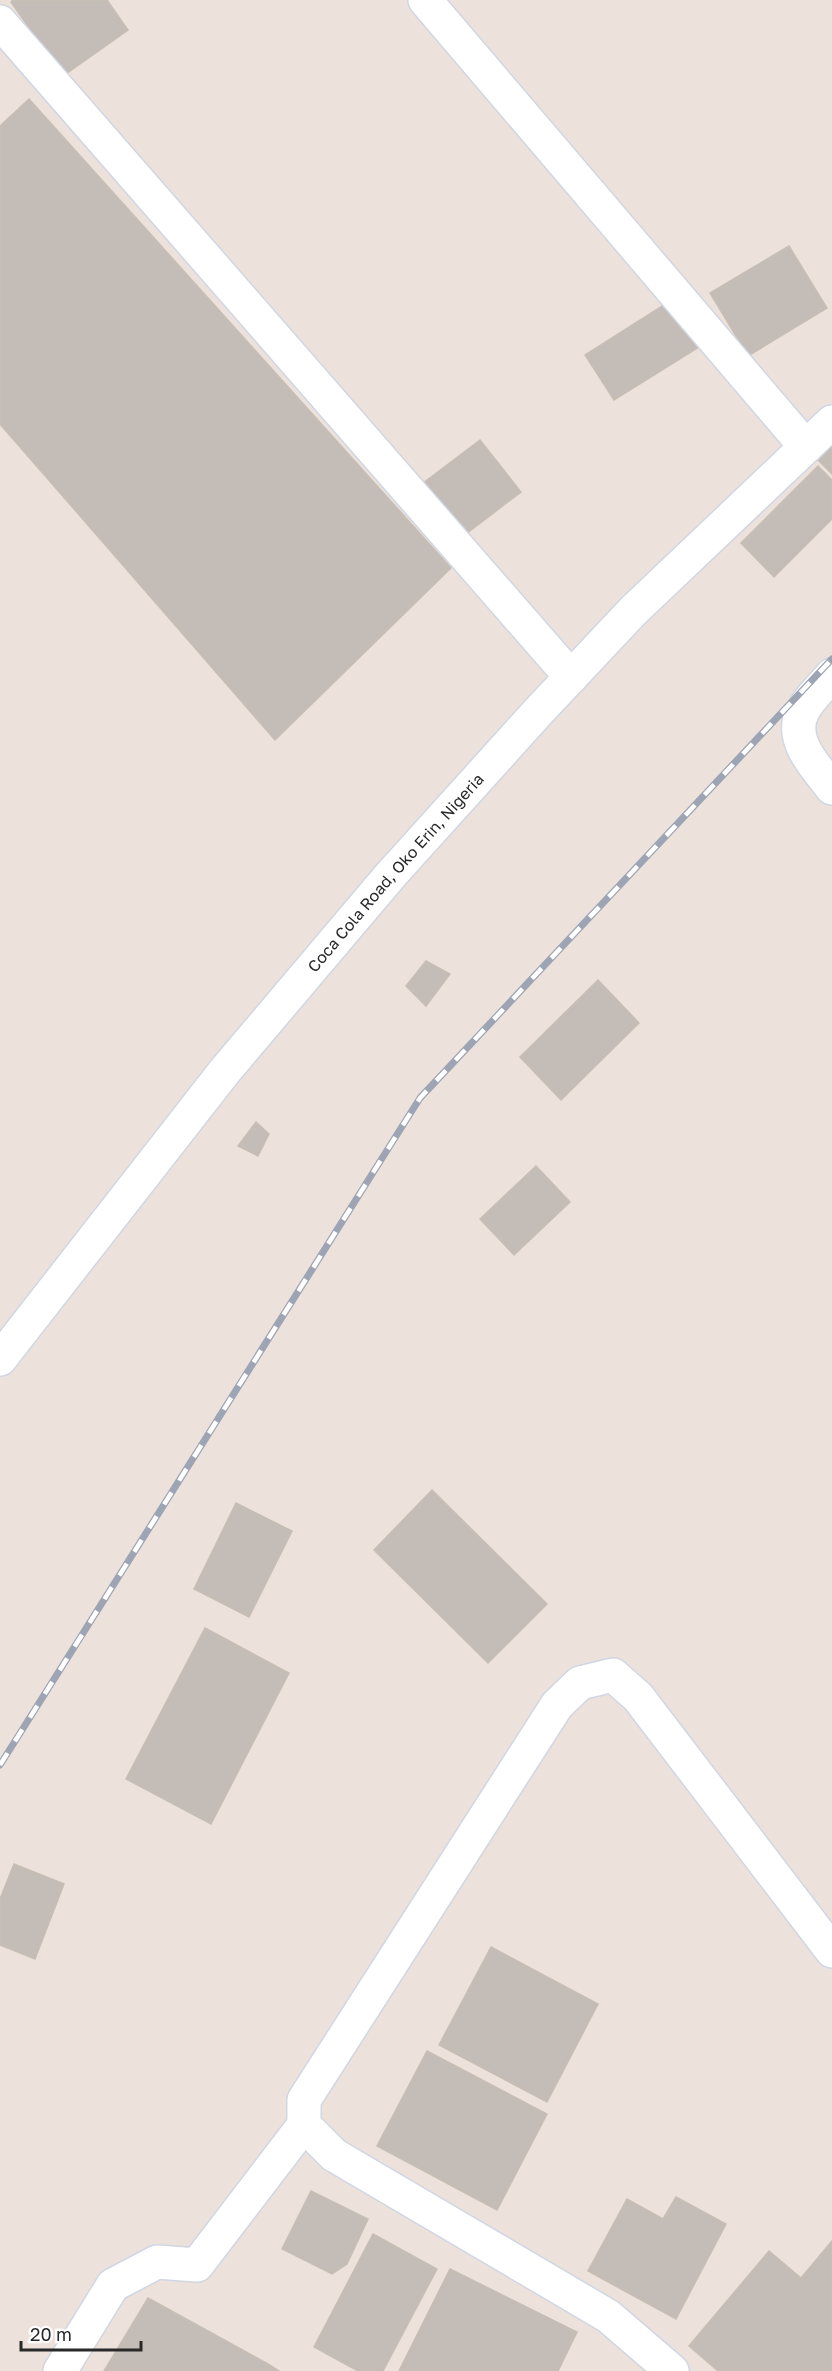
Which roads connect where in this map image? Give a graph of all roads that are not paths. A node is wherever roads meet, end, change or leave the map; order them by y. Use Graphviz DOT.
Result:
graph roads {
  1 [pos="425,0"];
  2 [pos="0,22"];
  3 [pos="832,422"];
  4 [pos="806,447"];
  5 [pos="832,675"];
  6 [pos="571,677"];
  7 [pos="832,788"];
  8 [pos="0,1359"];
  9 [pos="832,1951"];
  10 [pos="304,2125"];
  11 [pos="60,2371"];
  12 [pos="672,2371"];
  1 -- 4 [label="street"];
  2 -- 6 [label="street"];
  3 -- 4 [label="street, Coca Cola Road, Oko Erin, Nigeria"];
  4 -- 6 [label="street, Coca Cola Road, Oko Erin, Nigeria"];
  5 -- 7 [label="street"];
  6 -- 8 [label="street, Coca Cola Road, Oko Erin, Nigeria"];
  9 -- 10 [label="street"];
  10 -- 11 [label="street"];
  10 -- 12 [label="street"];
}
